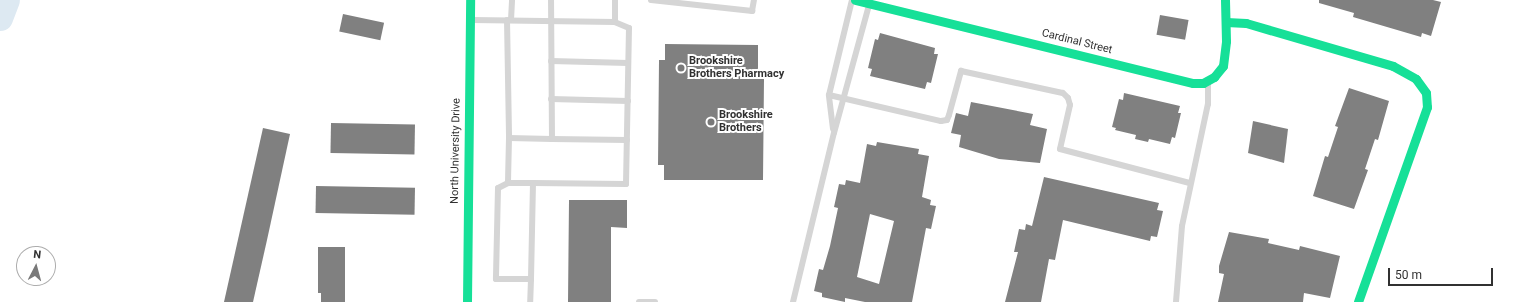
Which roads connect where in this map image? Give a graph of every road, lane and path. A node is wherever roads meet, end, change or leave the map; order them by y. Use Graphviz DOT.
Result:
graph roads {
  1 [pos="470,0"];
  2 [pos="512,0"];
  3 [pos="551,0"];
  4 [pos="615,0"];
  5 [pos="651,0"];
  6 [pos="754,0"];
  7 [pos="854,0"];
  8 [pos="1225,0"];
  9 [pos="869,4"];
  10 [pos="470,20"];
  11 [pos="509,20"];
  12 [pos="551,21"];
  13 [pos="615,22"];
  14 [pos="1226,22"];
  15 [pos="551,61"];
  16 [pos="628,62"];
  17 [pos="1208,82"];
  18 [pos="829,95"];
  19 [pos="551,99"];
  20 [pos="844,99"];
  21 [pos="628,101"];
  22 [pos="834,133"];
  23 [pos="509,138"];
  24 [pos="552,139"];
  25 [pos="627,140"];
  26 [pos="508,183"];
  27 [pos="533,183"];
  28 [pos="1190,183"];
  29 [pos="531,279"];
  30 [pos="466,302"];
  31 [pos="530,302"];
  32 [pos="639,302"];
  33 [pos="655,302"];
  34 [pos="793,302"];
  35 [pos="1176,302"];
  36 [pos="1358,302"];
  1 -- 10 [label="street, North University Drive"];
  2 -- 11 [label="lane"];
  3 -- 12 [label="lane"];
  4 -- 13 [label="lane"];
  5 -- 6 [label="lane"];
  7 -- 9 [label="street, Cardinal Street"];
  7 -- 18 [label="lane"];
  8 -- 14 [label="street"];
  9 -- 17 [label="street, Cardinal Street"];
  9 -- 20 [label="lane"];
  10 -- 11 [label="lane"];
  10 -- 30 [label="street, North University Drive"];
  11 -- 12 [label="lane"];
  11 -- 23 [label="lane"];
  12 -- 13 [label="lane"];
  12 -- 15 [label="lane"];
  13 -- 16 [label="lane"];
  14 -- 17 [label="street"];
  14 -- 36 [label="street"];
  15 -- 16 [label="lane"];
  15 -- 19 [label="lane"];
  16 -- 21 [label="lane"];
  17 -- 28 [label="lane"];
  18 -- 20 [label="lane"];
  18 -- 22 [label="lane"];
  19 -- 21 [label="lane"];
  19 -- 24 [label="lane"];
  20 -- 22 [label="lane"];
  20 -- 28 [label="lane"];
  21 -- 25 [label="lane"];
  22 -- 34 [label="lane"];
  23 -- 24 [label="lane"];
  23 -- 26 [label="lane"];
  24 -- 25 [label="lane"];
  25 -- 27 [label="lane"];
  26 -- 27 [label="lane"];
  26 -- 29 [label="lane"];
  27 -- 29 [label="lane"];
  28 -- 35 [label="lane"];
  29 -- 31 [label="lane"];
  32 -- 33 [label="lane"];
}
